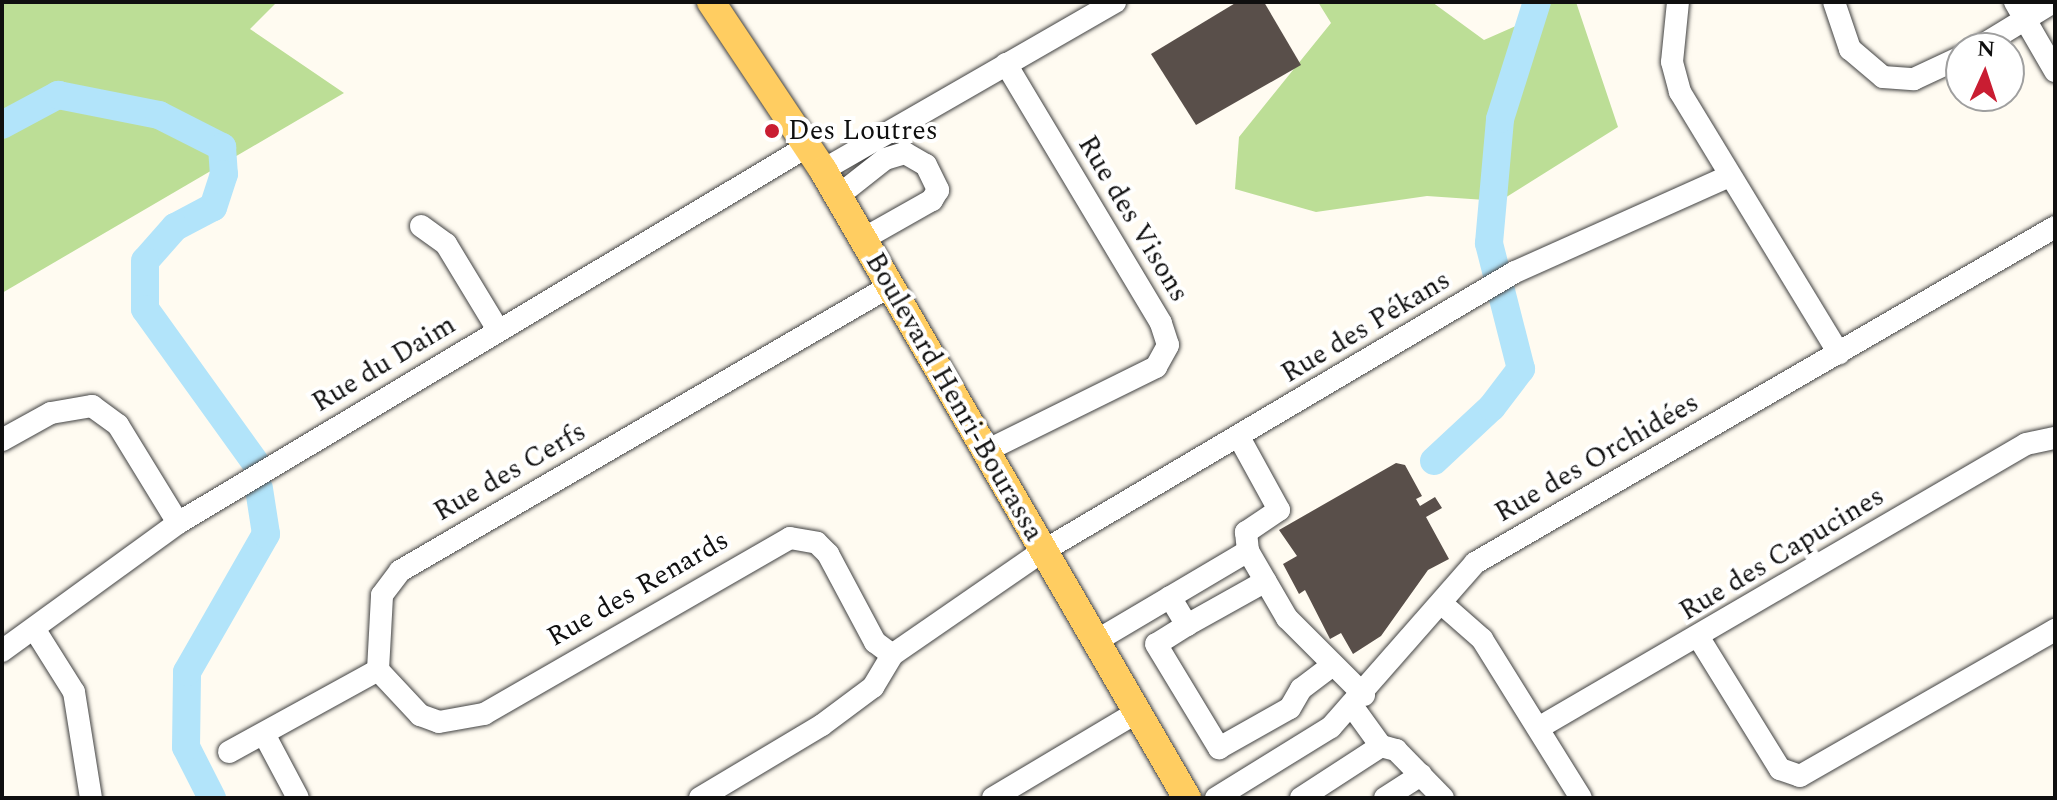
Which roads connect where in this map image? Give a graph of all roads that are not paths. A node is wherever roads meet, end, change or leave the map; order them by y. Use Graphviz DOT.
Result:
graph roads {
  1 [pos="711,2"];
  2 [pos="1115,2"];
  3 [pos="1678,2"];
  4 [pos="1834,2"];
  5 [pos="2015,2"];
  6 [pos="2053,2"];
  7 [pos="2026,22"];
  8 [pos="2008,32"];
  9 [pos="1006,64"];
  10 [pos="1945,64"];
  11 [pos="2055,71"];
  12 [pos="815,158"];
  13 [pos="1730,176"];
  14 [pos="838,196"];
  15 [pos="421,226"];
  16 [pos="2055,227"];
  17 [pos="863,239"];
  18 [pos="890,286"];
  19 [pos="498,330"];
  20 [pos="1839,353"];
  21 [pos="2055,438"];
  22 [pos="1240,439"];
  23 [pos="2,440"];
  24 [pos="986,451"];
  25 [pos="178,523"];
  26 [pos="1043,551"];
  27 [pos="1248,551"];
  28 [pos="1266,581"];
  29 [pos="1170,597"];
  30 [pos="1441,603"];
  31 [pos="1187,625"];
  32 [pos="35,630"];
  33 [pos="2055,630"];
  34 [pos="1699,638"];
  35 [pos="1096,641"];
  36 [pos="2,651"];
  37 [pos="892,655"];
  38 [pos="1330,667"];
  39 [pos="378,670"];
  40 [pos="1358,701"];
  41 [pos="1137,712"];
  42 [pos="1540,727"];
  43 [pos="264,734"];
  44 [pos="1381,746"];
  45 [pos="229,752"];
  46 [pos="1421,775"];
  47 [pos="1244,791"];
  48 [pos="91,798"];
  49 [pos="298,798"];
  50 [pos="700,798"];
  51 [pos="993,798"];
  52 [pos="1187,798"];
  53 [pos="1216,798"];
  54 [pos="1301,798"];
  55 [pos="1385,798"];
  56 [pos="1443,798"];
  57 [pos="1581,798"];
  1 -- 12 [label="main road, Boulevard Henri-Bourassa"];
  2 -- 9 [label="street, Rue du Daim"];
  3 -- 13 [label="street"];
  4 -- 10 [label="street"];
  5 -- 7 [label="street"];
  6 -- 7 [label="street"];
  7 -- 8 [label="street"];
  7 -- 11 [label="street"];
  9 -- 12 [label="street, Rue du Daim"];
  9 -- 24 [label="street, Rue des Visons"];
  12 -- 14 [label="main road, Boulevard Henri-Bourassa"];
  12 -- 19 [label="street, Rue du Daim"];
  13 -- 20 [label="street"];
  13 -- 22 [label="street, Rue des Pékans"];
  14 -- 17 [label="main road, Boulevard Henri-Bourassa"];
  14 -- 17 [label="street"];
  15 -- 19 [label="street"];
  16 -- 20 [label="street, Rue des Orchidées"];
  17 -- 18 [label="main road, Boulevard Henri-Bourassa"];
  18 -- 24 [label="main road, Boulevard Henri-Bourassa"];
  18 -- 39 [label="street, Rue des Cerfs"];
  19 -- 25 [label="street, Rue du Daim"];
  20 -- 30 [label="street, Rue des Orchidées"];
  21 -- 34 [label="street, Rue des Capucines"];
  22 -- 26 [label="street, Rue des Pékans"];
  22 -- 27 [label="street"];
  23 -- 25 [label="street"];
  24 -- 26 [label="main road, Boulevard Henri-Bourassa"];
  25 -- 32 [label="street, Rue du Daim"];
  26 -- 35 [label="main road, Boulevard Henri-Bourassa"];
  26 -- 37 [label="street, Rue des Pékans"];
  27 -- 28 [label="street"];
  27 -- 29 [label="street"];
  28 -- 31 [label="street"];
  28 -- 38 [label="street"];
  29 -- 31 [label="street"];
  29 -- 35 [label="street"];
  30 -- 40 [label="street, Rue des Orchidées"];
  30 -- 42 [label="street"];
  31 -- 38 [label="street"];
  32 -- 36 [label="street, Rue du Daim"];
  32 -- 48 [label="street"];
  33 -- 34 [label="street"];
  34 -- 42 [label="street, Rue des Capucines"];
  35 -- 41 [label="main road, Boulevard Henri-Bourassa"];
  37 -- 39 [label="street, Rue des Renards"];
  37 -- 50 [label="street"];
  38 -- 40 [label="street"];
  39 -- 43 [label="street"];
  40 -- 44 [label="street"];
  40 -- 47 [label="street, Rue des Orchidées"];
  41 -- 51 [label="street"];
  41 -- 52 [label="main road, Boulevard Henri-Bourassa"];
  42 -- 57 [label="street"];
  43 -- 45 [label="street"];
  43 -- 49 [label="street"];
  44 -- 46 [label="street"];
  44 -- 54 [label="street"];
  46 -- 55 [label="street"];
  46 -- 56 [label="street"];
  47 -- 53 [label="street, Rue des Orchidées"];
}
